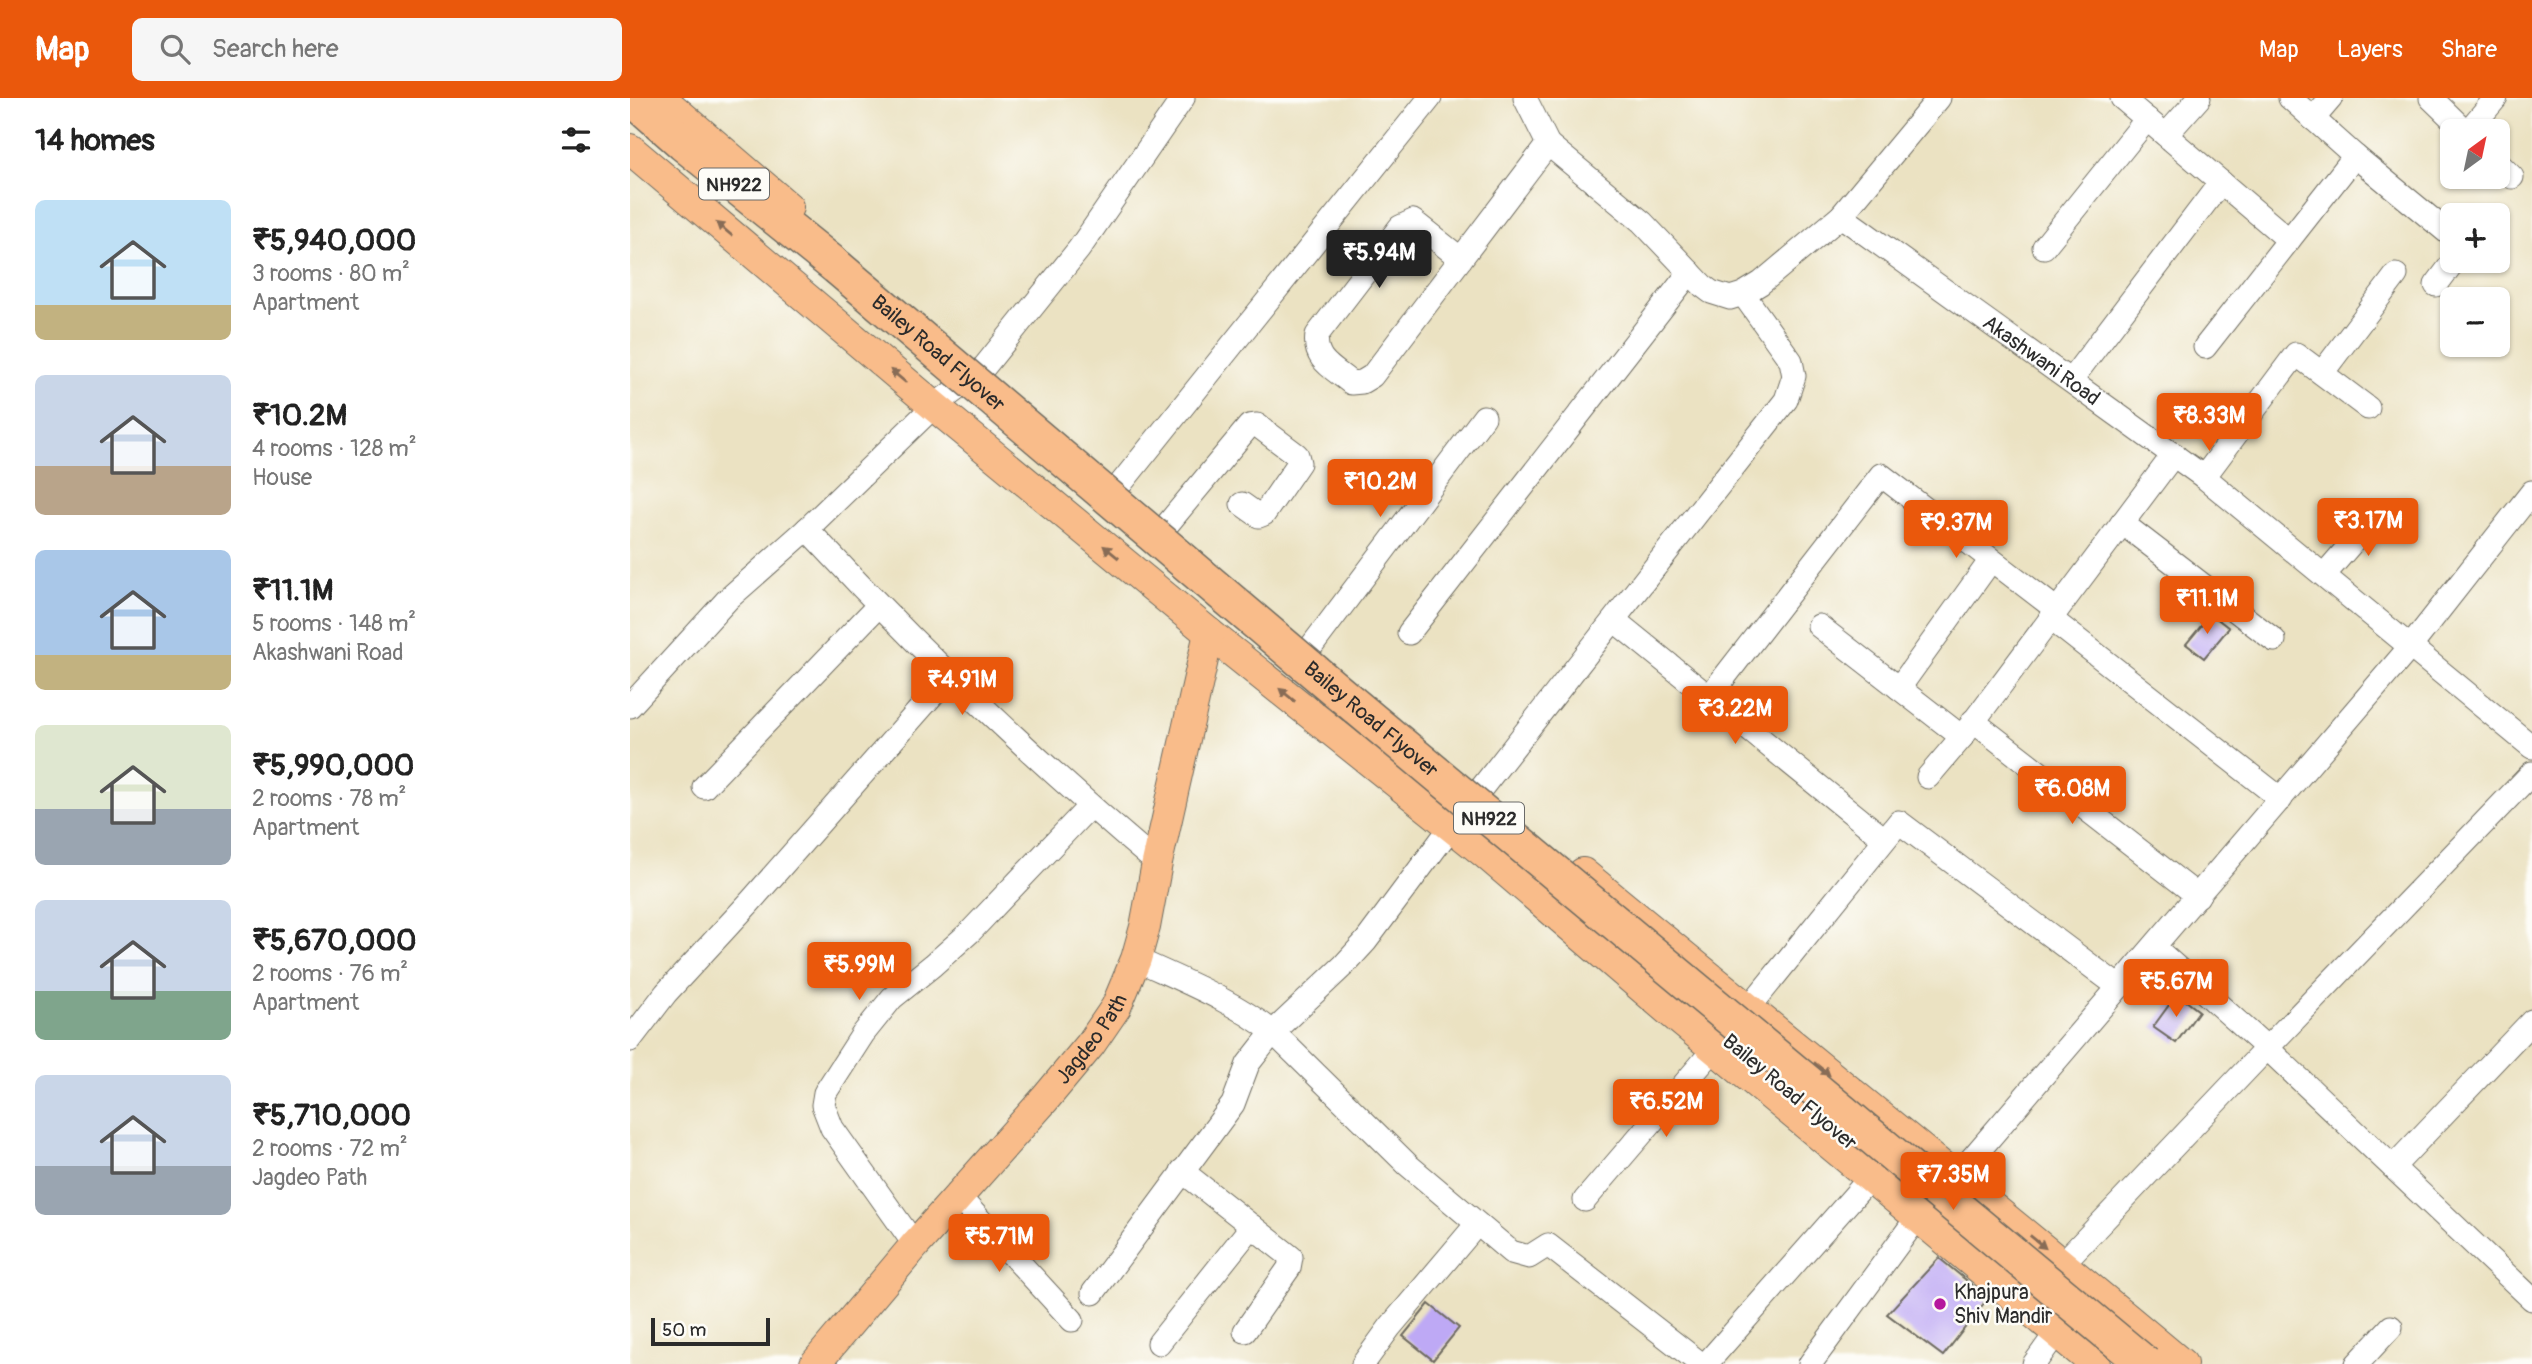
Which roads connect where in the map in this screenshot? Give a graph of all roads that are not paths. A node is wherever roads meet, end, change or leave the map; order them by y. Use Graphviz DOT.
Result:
graph roads {
  1 [pos="632,98"];
  2 [pos="661,98"];
  3 [pos="1183,98"];
  4 [pos="1430,98"];
  5 [pos="1525,98"];
  6 [pos="1939,98"];
  7 [pos="2122,98"];
  8 [pos="2199,98"];
  9 [pos="2290,98"];
  10 [pos="2331,98"];
  11 [pos="2431,98"];
  12 [pos="2496,98"];
  13 [pos="630,116"];
  14 [pos="2147,119"];
  15 [pos="2313,119"];
  16 [pos="2454,119"];
  17 [pos="2478,119"];
  18 [pos="2166,135"];
  19 [pos="1548,144"];
  20 [pos="630,149"];
  21 [pos="2355,156"];
  22 [pos="2221,182"];
  23 [pos="1841,216"];
  24 [pos="2440,226"];
  25 [pos="2289,240"];
  26 [pos="2044,247"];
  27 [pos="1461,259"];
  28 [pos="1690,272"];
  29 [pos="2445,273"];
  30 [pos="832,274"];
  31 [pos="2396,275"];
  32 [pos="2436,285"];
  33 [pos="1743,294"];
  34 [pos="2205,348"];
  35 [pos="981,371"];
  36 [pos="2322,373"];
  37 [pos="2071,380"];
  38 [pos="934,407"];
  39 [pos="2368,408"];
  40 [pos="1484,417"];
  41 [pos="2174,454"];
  42 [pos="2204,477"];
  43 [pos="1119,486"];
  44 [pos="2532,492"];
  45 [pos="1242,504"];
  46 [pos="2378,513"];
  47 [pos="2122,523"];
  48 [pos="807,529"];
  49 [pos="1176,535"];
  50 [pos="1991,560"];
  51 [pos="2324,575"];
  52 [pos="1150,584"];
  53 [pos="878,606"];
  54 [pos="2054,614"];
  55 [pos="1272,615"];
  56 [pos="1614,620"];
  57 [pos="1819,626"];
  58 [pos="1209,633"];
  59 [pos="1409,633"];
  60 [pos="2274,640"];
  61 [pos="2411,646"];
  62 [pos="1311,648"];
  63 [pos="1238,656"];
  64 [pos="950,675"];
  65 [pos="1899,688"];
  66 [pos="1709,697"];
  67 [pos="632,701"];
  68 [pos="1967,729"];
  69 [pos="2532,747"];
  70 [pos="2532,773"];
  71 [pos="1928,777"];
  72 [pos="704,787"];
  73 [pos="1481,789"];
  74 [pos="2281,799"];
  75 [pos="1090,806"];
  76 [pos="1451,827"];
  77 [pos="1884,839"];
  78 [pos="1157,863"];
  79 [pos="2197,897"];
  80 [pos="2154,947"];
  81 [pos="1136,959"];
  82 [pos="2119,987"];
  83 [pos="1748,1009"];
  84 [pos="2532,1021"];
  85 [pos="1273,1032"];
  86 [pos="630,1040"];
  87 [pos="1715,1048"];
  88 [pos="2267,1048"];
  89 [pos="2393,1167"];
  90 [pos="1182,1171"];
  91 [pos="1957,1176"];
  92 [pos="1870,1178"];
  93 [pos="959,1197"];
  94 [pos="1585,1200"];
  95 [pos="1917,1217"];
  96 [pos="1477,1224"];
  97 [pos="1252,1226"];
  98 [pos="915,1245"];
  99 [pos="2063,1263"];
  100 [pos="1093,1293"];
  101 [pos="2532,1299"];
  102 [pos="1072,1320"];
  103 [pos="2391,1327"];
  104 [pos="1245,1331"];
  105 [pos="2057,1332"];
  106 [pos="1159,1343"];
  107 [pos="816,1364"];
  108 [pos="1363,1364"];
  109 [pos="1704,1364"];
  110 [pos="1810,1364"];
  111 [pos="2034,1364"];
  112 [pos="2095,1364"];
  113 [pos="2113,1364"];
  114 [pos="2145,1364"];
  115 [pos="2182,1364"];
  116 [pos="2357,1364"];
  1 -- 30 [label="highway, Bailey Road Flyover / NH922"];
  2 -- 35 [label="main road"];
  3 -- 35 [label="street"];
  4 -- 43 [label="street"];
  5 -- 19 [label="street"];
  6 -- 23 [label="street"];
  7 -- 14 [label="street"];
  8 -- 18 [label="street"];
  9 -- 15 [label="street"];
  10 -- 15 [label="street"];
  11 -- 16 [label="street"];
  12 -- 17 [label="street"];
  13 -- 30 [label="highway, Bailey Road Flyover / NH922"];
  14 -- 18 [label="street"];
  14 -- 26 [label="street"];
  15 -- 21 [label="street"];
  18 -- 22 [label="street"];
  19 -- 27 [label="street"];
  19 -- 28 [label="street"];
  38 -- 20 [label="main road, one-way"];
  21 -- 24 [label="street"];
  21 -- 25 [label="street"];
  22 -- 25 [label="street"];
  22 -- 37 [label="street"];
  23 -- 33 [label="street"];
  23 -- 37 [label="street, Akashwani Road"];
  25 -- 34 [label="street"];
  27 -- 27 [label="street"];
  28 -- 33 [label="street"];
  28 -- 59 [label="street"];
  29 -- 32 [label="street"];
  30 -- 113 [label="highway, Bailey Road Flyover / NH922"];
  30 -- 114 [label="highway, Bailey Road Flyover / NH922, bridge"];
  31 -- 36 [label="street"];
  33 -- 56 [label="street"];
  35 -- 38 [label="street"];
  35 -- 43 [label="main road"];
  36 -- 39 [label="street"];
  36 -- 42 [label="street"];
  37 -- 41 [label="street, Akashwani Road"];
  38 -- 48 [label="street"];
  52 -- 38 [label="main road, one-way"];
  40 -- 62 [label="street"];
  41 -- 42 [label="street, Akashwani Road"];
  41 -- 47 [label="street"];
  42 -- 51 [label="street, Akashwani Road"];
  43 -- 49 [label="main road"];
  44 -- 61 [label="street"];
  45 -- 49 [label="street"];
  46 -- 51 [label="street"];
  47 -- 54 [label="street"];
  47 -- 60 [label="street"];
  48 -- 53 [label="street"];
  48 -- 67 [label="street"];
  49 -- 52 [label="main road"];
  49 -- 55 [label="main road"];
  50 -- 54 [label="street"];
  50 -- 65 [label="street"];
  50 -- 66 [label="street"];
  51 -- 61 [label="street, Akashwani Road"];
  52 -- 58 [label="main road"];
  53 -- 64 [label="street"];
  53 -- 72 [label="street"];
  54 -- 68 [label="street"];
  54 -- 74 [label="street"];
  55 -- 62 [label="main road"];
  55 -- 63 [label="main road"];
  56 -- 66 [label="street"];
  56 -- 73 [label="street"];
  57 -- 65 [label="street"];
  58 -- 63 [label="main road"];
  58 -- 78 [label="main road, Jagdeo Path"];
  61 -- 69 [label="street, Akashwani Road"];
  61 -- 74 [label="street"];
  62 -- 73 [label="main road"];
  76 -- 63 [label="main road, one-way"];
  64 -- 75 [label="street"];
  64 -- 86 [label="street"];
  65 -- 68 [label="street"];
  66 -- 77 [label="street"];
  68 -- 71 [label="street"];
  68 -- 79 [label="street"];
  70 -- 88 [label="street"];
  73 -- 76 [label="street"];
  73 -- 83 [label="main road"];
  74 -- 79 [label="street"];
  75 -- 78 [label="street"];
  75 -- 98 [label="street"];
  76 -- 85 [label="street"];
  76 -- 87 [label="main road"];
  77 -- 82 [label="street"];
  77 -- 83 [label="street"];
  78 -- 81 [label="main road, Jagdeo Path"];
  79 -- 80 [label="street"];
  80 -- 82 [label="street"];
  80 -- 88 [label="street"];
  81 -- 85 [label="street"];
  81 -- 93 [label="main road, Jagdeo Path"];
  82 -- 91 [label="street"];
  83 -- 91 [label="main road, one-way"];
  84 -- 89 [label="street"];
  85 -- 90 [label="street"];
  85 -- 96 [label="street"];
  87 -- 92 [label="main road"];
  87 -- 94 [label="street"];
  88 -- 89 [label="street"];
  88 -- 99 [label="street"];
  89 -- 101 [label="street"];
  90 -- 97 [label="street"];
  90 -- 100 [label="street"];
  91 -- 95 [label="street"];
  91 -- 99 [label="main road, one-way"];
  92 -- 95 [label="main road"];
  92 -- 109 [label="street"];
  93 -- 98 [label="main road, Jagdeo Path"];
  93 -- 102 [label="street"];
  95 -- 105 [label="main road"];
  95 -- 110 [label="street"];
  96 -- 108 [label="street"];
  96 -- 109 [label="street"];
  97 -- 104 [label="street"];
  97 -- 106 [label="street"];
  98 -- 107 [label="main road, Jagdeo Path"];
  99 -- 115 [label="main road"];
  103 -- 116 [label="street"];
  105 -- 111 [label="street"];
  105 -- 112 [label="main road"];
}
